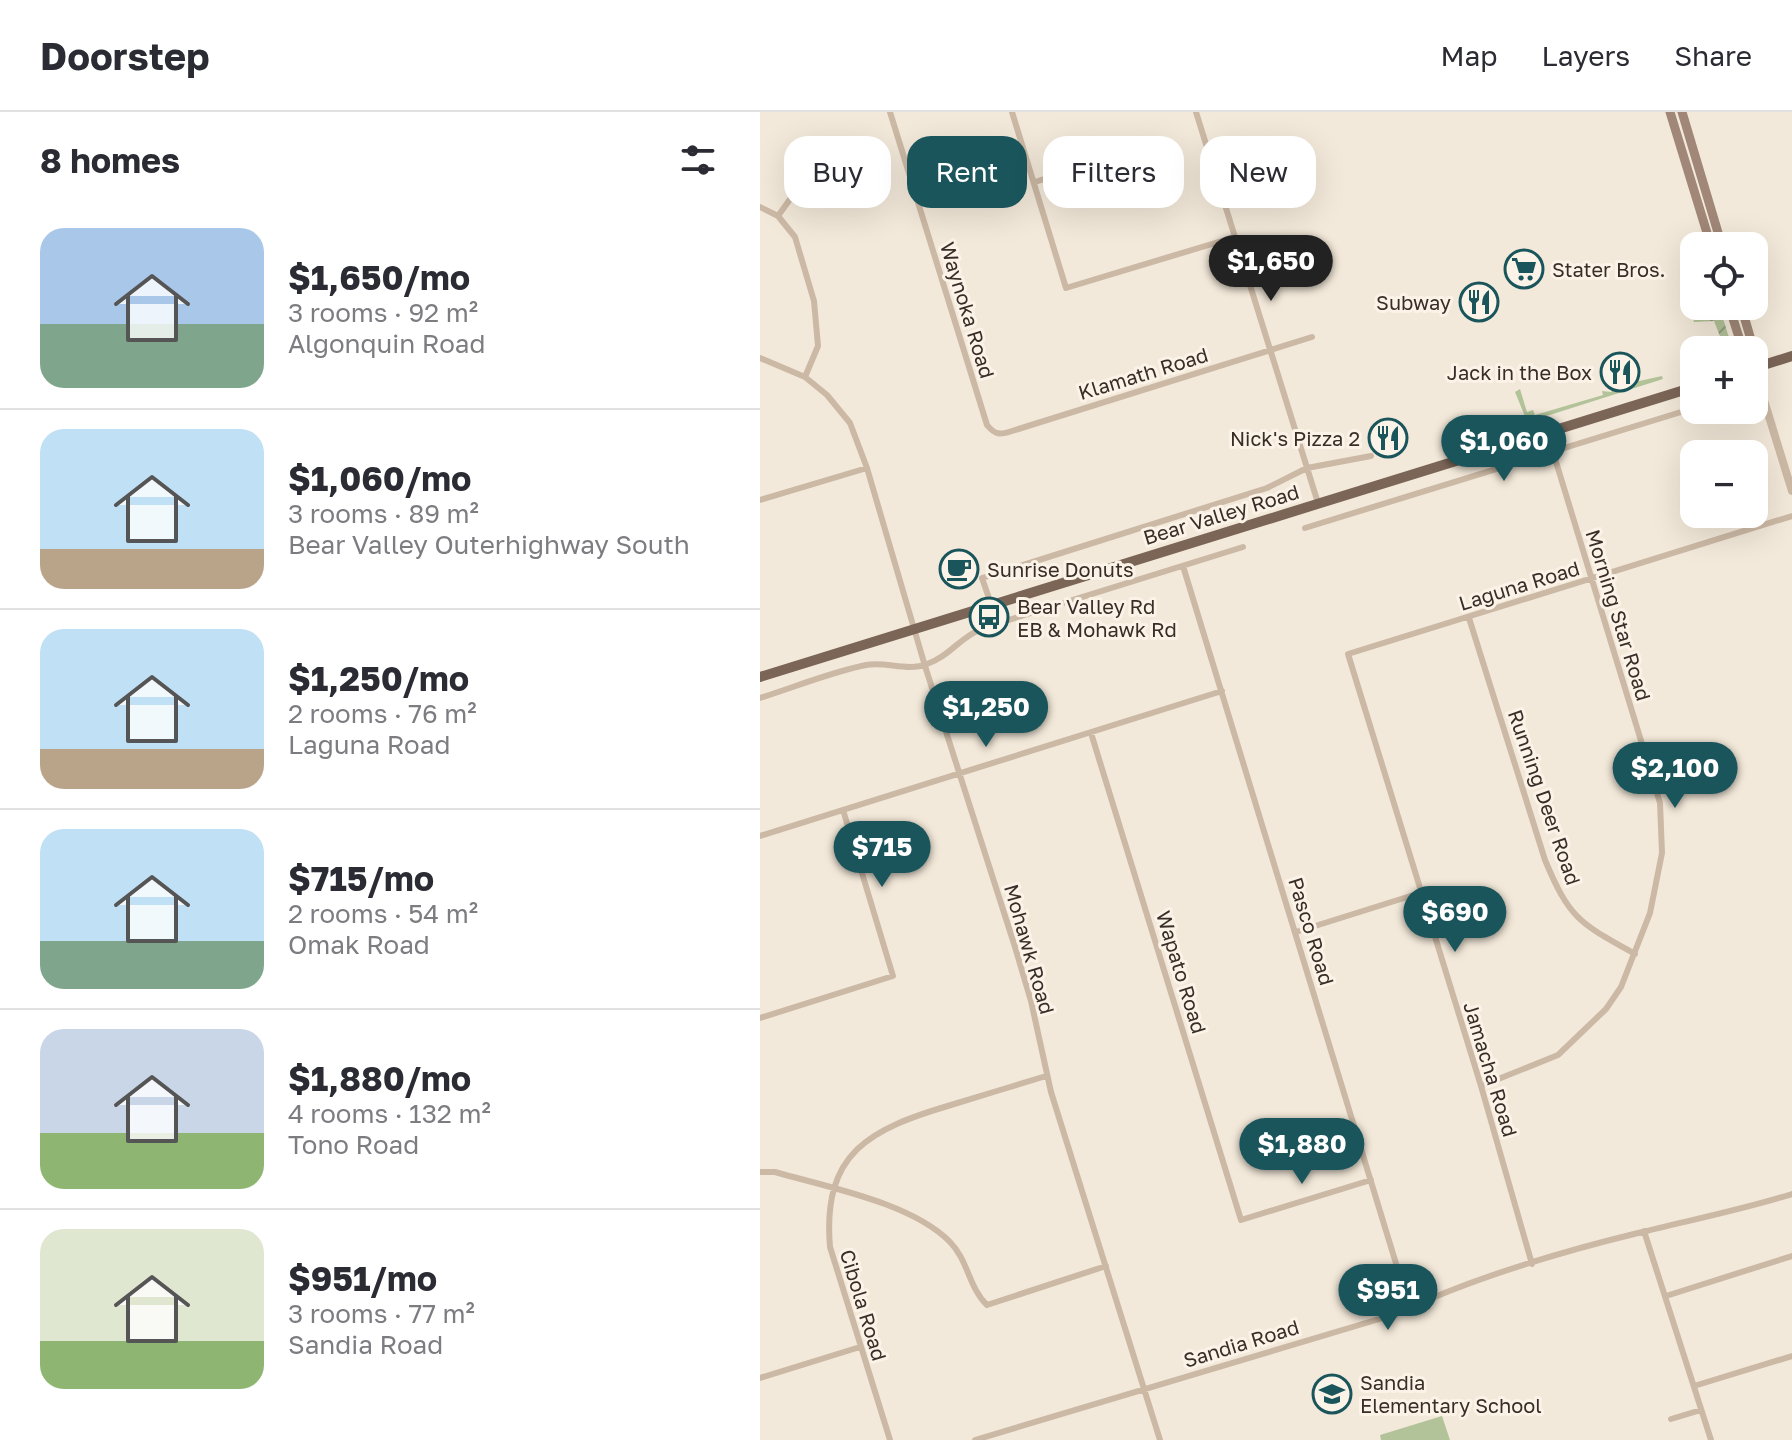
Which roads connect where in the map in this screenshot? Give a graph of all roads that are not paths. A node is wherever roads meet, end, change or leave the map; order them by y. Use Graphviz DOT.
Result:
graph roads {
  1 [pos="890,112"];
  2 [pos="1012,112"];
  3 [pos="1196,112"];
  4 [pos="1670,112"];
  5 [pos="1682,112"];
  6 [pos="1043,179"];
  7 [pos="1035,182"];
  8 [pos="760,207"];
  9 [pos="784,208"];
  10 [pos="778,216"];
  11 [pos="1707,232"];
  12 [pos="1718,232"];
  13 [pos="1235,237"];
  14 [pos="1312,337"];
  15 [pos="1270,350"];
  16 [pos="1792,356"];
  17 [pos="760,358"];
  18 [pos="1768,362"];
  19 [pos="805,377"];
  20 [pos="1680,391"];
  21 [pos="1680,412"];
  22 [pos="1768,414"];
  23 [pos="987,425"];
  24 [pos="1553,452"];
  25 [pos="1371,456"];
  26 [pos="867,468"];
  27 [pos="1307,468"];
  28 [pos="1792,491"];
  29 [pos="760,500"];
  30 [pos="1318,503"];
  31 [pos="1792,516"];
  32 [pos="1305,528"];
  33 [pos="1243,547"];
  34 [pos="1183,566"];
  35 [pos="1590,580"];
  36 [pos="991,604"];
  37 [pos="1469,618"];
  38 [pos="916,629"];
  39 [pos="1348,654"];
  40 [pos="925,666"];
  41 [pos="760,677"];
  42 [pos="1222,691"];
  43 [pos="760,698"];
  44 [pos="1091,733"];
  45 [pos="960,773"];
  46 [pos="843,810"];
  47 [pos="760,836"];
  48 [pos="1420,893"];
  49 [pos="1296,932"];
  50 [pos="1635,954"];
  51 [pos="760,1018"];
  52 [pos="1046,1076"];
  53 [pos="1481,1086"];
  54 [pos="760,1172"];
  55 [pos="1371,1180"];
  56 [pos="832,1189"];
  57 [pos="1792,1194"];
  58 [pos="1644,1231"];
  59 [pos="1792,1256"];
  60 [pos="1532,1264"];
  61 [pos="1106,1266"];
  62 [pos="1666,1296"];
  63 [pos="1409,1306"];
  64 [pos="860,1347"];
  65 [pos="1792,1356"];
  66 [pos="760,1378"];
  67 [pos="1694,1386"];
  68 [pos="1144,1388"];
  69 [pos="1701,1410"];
  70 [pos="1671,1419"];
  71 [pos="890,1440"];
  72 [pos="975,1440"];
  73 [pos="1160,1440"];
  74 [pos="1711,1440"];
  1 -- 23 [label="street, Waynoka Road"];
  2 -- 7 [label="street"];
  3 -- 13 [label="street"];
  4 -- 11 [label="main road"];
  5 -- 12 [label="main road"];
  6 -- 7 [label="street"];
  7 -- 13 [label="street"];
  8 -- 10 [label="street"];
  9 -- 10 [label="street"];
  10 -- 19 [label="street"];
  13 -- 15 [label="street"];
  14 -- 15 [label="street, Klamath Road"];
  15 -- 23 [label="street, Klamath Road"];
  15 -- 27 [label="street"];
  16 -- 18 [label="main road"];
  17 -- 19 [label="street, Mohawk Road"];
  19 -- 26 [label="street, Mohawk Road"];
  20 -- 30 [label="main road, Bear Valley Road"];
  21 -- 24 [label="street"];
  22 -- 28 [label="street"];
  24 -- 32 [label="street"];
  24 -- 35 [label="street, Morning Star Road"];
  25 -- 27 [label="street"];
  26 -- 29 [label="street"];
  26 -- 38 [label="street, Mohawk Road"];
  27 -- 30 [label="street"];
  27 -- 36 [label="street"];
  30 -- 36 [label="main road, Bear Valley Road"];
  31 -- 35 [label="street, Laguna Road"];
  33 -- 34 [label="street"];
  34 -- 40 [label="street"];
  34 -- 42 [label="street, Pasco Road"];
  35 -- 37 [label="street, Laguna Road"];
  35 -- 50 [label="street, Morning Star Road"];
  36 -- 38 [label="main road, Bear Valley Road"];
  37 -- 39 [label="street, Laguna Road"];
  37 -- 50 [label="street, Running Deer Road"];
  38 -- 40 [label="street, Mohawk Road"];
  38 -- 41 [label="main road, Bear Valley Road"];
  39 -- 48 [label="street, Jamacha Road"];
  40 -- 43 [label="street"];
  40 -- 45 [label="street, Mohawk Road"];
  42 -- 44 [label="street"];
  42 -- 49 [label="street, Pasco Road"];
  44 -- 45 [label="street"];
  44 -- 55 [label="street, Wapato Road"];
  45 -- 46 [label="street"];
  45 -- 52 [label="street, Mohawk Road"];
  46 -- 47 [label="street"];
  46 -- 51 [label="street"];
  48 -- 49 [label="street"];
  48 -- 53 [label="street, Jamacha Road"];
  49 -- 55 [label="street, Pasco Road"];
  50 -- 53 [label="street, Morning Star Road"];
  52 -- 56 [label="street, Cibola Road"];
  52 -- 61 [label="street, Mohawk Road"];
  53 -- 60 [label="street, Jamacha Road"];
  54 -- 56 [label="street"];
  55 -- 63 [label="street, Pasco Road"];
  56 -- 61 [label="street"];
  56 -- 64 [label="street, Cibola Road"];
  57 -- 58 [label="street, Sandia Road"];
  58 -- 60 [label="street, Sandia Road"];
  58 -- 62 [label="street"];
  59 -- 62 [label="street"];
  60 -- 63 [label="street, Sandia Road"];
  61 -- 68 [label="street, Mohawk Road"];
  62 -- 67 [label="street"];
  63 -- 68 [label="street, Sandia Road"];
  64 -- 66 [label="street"];
  64 -- 71 [label="street, Cibola Road"];
  65 -- 67 [label="street"];
  67 -- 69 [label="street"];
  68 -- 72 [label="street, Sandia Road"];
  68 -- 73 [label="street, Mohawk Road"];
  69 -- 70 [label="street"];
  69 -- 74 [label="street"];
}
